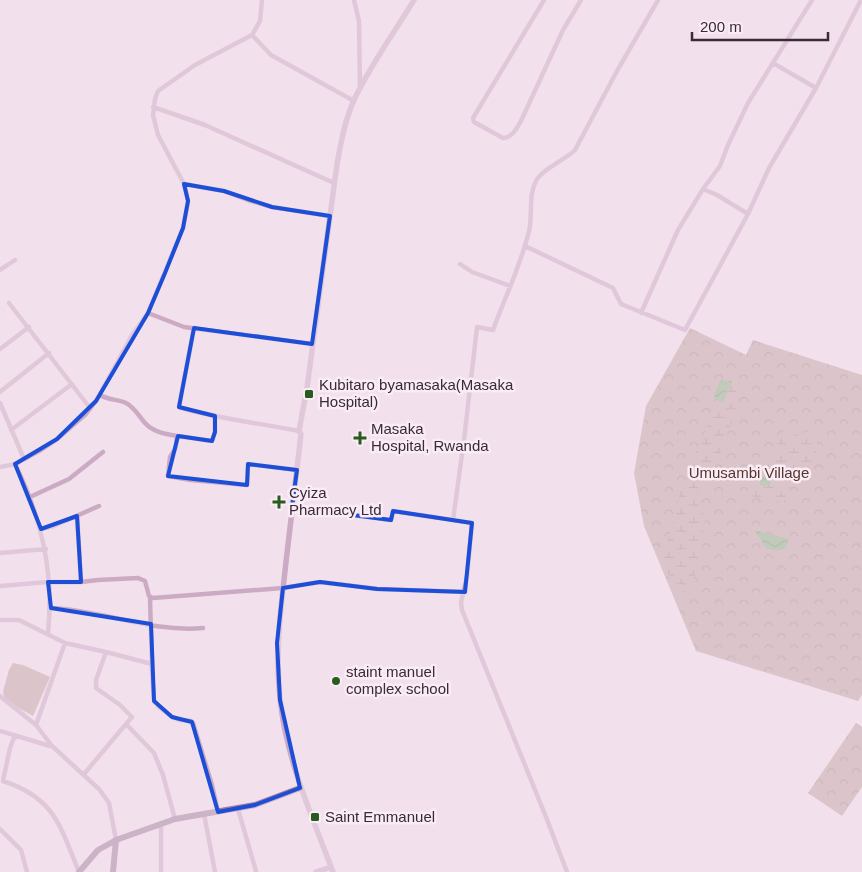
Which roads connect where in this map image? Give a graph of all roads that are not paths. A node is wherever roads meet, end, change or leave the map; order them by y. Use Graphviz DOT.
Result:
graph roads {
  1 [pos="262,0"];
  2 [pos="354,0"];
  3 [pos="414,0"];
  4 [pos="544,0"];
  5 [pos="581,0"];
  6 [pos="658,0"];
  7 [pos="812,0"];
  8 [pos="861,0"];
  9 [pos="252,35"];
  10 [pos="773,63"];
  11 [pos="816,88"];
  12 [pos="360,90"];
  13 [pos="354,101"];
  14 [pos="153,107"];
  15 [pos="184,184"];
  16 [pos="334,184"];
  17 [pos="703,189"];
  18 [pos="748,214"];
  19 [pos="330,216"];
  20 [pos="525,246"];
  21 [pos="15,260"];
  22 [pos="460,264"];
  23 [pos="0,270"];
  24 [pos="510,286"];
  25 [pos="9,303"];
  26 [pos="148,313"];
  27 [pos="641,313"];
  28 [pos="29,327"];
  29 [pos="194,328"];
  30 [pos="312,344"];
  31 [pos="0,349"];
  32 [pos="49,353"];
  33 [pos="72,384"];
  34 [pos="0,392"];
  35 [pos="100,395"];
  36 [pos="0,403"];
  37 [pos="90,408"];
  38 [pos="215,416"];
  39 [pos="11,430"];
  40 [pos="299,432"];
  41 [pos="177,436"];
  42 [pos="103,452"];
  43 [pos="24,459"];
  44 [pos="15,464"];
  45 [pos="0,467"];
  46 [pos="297,470"];
  47 [pos="30,497"];
  48 [pos="99,506"];
  49 [pos="292,507"];
  50 [pos="77,516"];
  51 [pos="452,520"];
  52 [pos="41,529"];
  53 [pos="46,549"];
  54 [pos="0,554"];
  55 [pos="48,582"];
  56 [pos="81,582"];
  57 [pos="0,586"];
  58 [pos="283,588"];
  59 [pos="465,592"];
  60 [pos="150,597"];
  61 [pos="51,608"];
  62 [pos="0,620"];
  63 [pos="151,624"];
  64 [pos="203,628"];
  65 [pos="48,634"];
  66 [pos="65,643"];
  67 [pos="106,652"];
  68 [pos="152,664"];
  69 [pos="0,696"];
  70 [pos="126,724"];
  71 [pos="36,725"];
  72 [pos="0,731"];
  73 [pos="15,734"];
  74 [pos="52,746"];
  75 [pos="84,774"];
  76 [pos="1,784"];
  77 [pos="300,788"];
  78 [pos="238,809"];
  79 [pos="218,812"];
  80 [pos="204,814"];
  81 [pos="175,819"];
  82 [pos="160,824"];
  83 [pos="0,829"];
  84 [pos="116,840"];
  85 [pos="332,869"];
  86 [pos="256,871"];
  87 [pos="27,872"];
  88 [pos="79,872"];
  89 [pos="113,872"];
  90 [pos="161,872"];
  91 [pos="215,872"];
  92 [pos="316,872"];
  93 [pos="567,872"];
  1 -- 9 [label="street"];
  2 -- 12 [label="street"];
  3 -- 12 [label="street"];
  4 -- 5 [label="street"];
  6 -- 20 [label="street"];
  7 -- 10 [label="street"];
  8 -- 11 [label="street"];
  9 -- 13 [label="street"];
  9 -- 14 [label="street"];
  10 -- 11 [label="street"];
  10 -- 17 [label="street"];
  11 -- 18 [label="street"];
  12 -- 13 [label="street"];
  13 -- 16 [label="street"];
  14 -- 15 [label="street"];
  14 -- 16 [label="street"];
  15 -- 19 [label="street"];
  15 -- 26 [label="street"];
  16 -- 19 [label="street"];
  17 -- 18 [label="street"];
  17 -- 27 [label="street"];
  18 -- 27 [label="street"];
  19 -- 30 [label="street"];
  20 -- 24 [label="street"];
  20 -- 27 [label="street"];
  21 -- 23 [label="street"];
  22 -- 24 [label="street"];
  24 -- 51 [label="street"];
  25 -- 28 [label="street"];
  26 -- 29 [label="street"];
  26 -- 35 [label="street"];
  28 -- 31 [label="street"];
  28 -- 32 [label="street"];
  29 -- 30 [label="street"];
  29 -- 38 [label="street"];
  30 -- 40 [label="street"];
  32 -- 33 [label="street"];
  32 -- 34 [label="street"];
  33 -- 37 [label="street"];
  33 -- 39 [label="street"];
  35 -- 37 [label="street"];
  35 -- 41 [label="street"];
  36 -- 39 [label="street"];
  37 -- 43 [label="street"];
  38 -- 40 [label="street"];
  38 -- 41 [label="street"];
  39 -- 43 [label="street"];
  40 -- 46 [label="street"];
  41 -- 46 [label="street"];
  42 -- 47 [label="street"];
  43 -- 44 [label="street"];
  44 -- 45 [label="street"];
  44 -- 47 [label="street"];
  46 -- 49 [label="street"];
  47 -- 52 [label="street"];
  48 -- 50 [label="street"];
  49 -- 51 [label="street"];
  49 -- 58 [label="street"];
  50 -- 52 [label="street"];
  50 -- 56 [label="street"];
  51 -- 59 [label="street"];
  52 -- 53 [label="street"];
  53 -- 54 [label="street"];
  53 -- 55 [label="street"];
  55 -- 56 [label="street"];
  55 -- 57 [label="street"];
  55 -- 61 [label="street"];
  56 -- 60 [label="street"];
  58 -- 59 [label="street"];
  58 -- 60 [label="street"];
  58 -- 77 [label="street"];
  59 -- 93 [label="street"];
  60 -- 63 [label="street"];
  61 -- 63 [label="street"];
  61 -- 65 [label="street"];
  62 -- 65 [label="street"];
  63 -- 64 [label="street"];
  63 -- 68 [label="street"];
  65 -- 66 [label="street"];
  66 -- 67 [label="street"];
  66 -- 71 [label="street"];
  67 -- 68 [label="street"];
  67 -- 70 [label="street"];
  68 -- 79 [label="street"];
  69 -- 71 [label="street"];
  70 -- 75 [label="street"];
  70 -- 81 [label="street"];
  71 -- 74 [label="street"];
  72 -- 73 [label="street"];
  73 -- 74 [label="street"];
  73 -- 76 [label="street"];
  74 -- 75 [label="street"];
  75 -- 84 [label="street"];
  76 -- 88 [label="street"];
  77 -- 78 [label="main road"];
  77 -- 85 [label="street"];
  78 -- 79 [label="main road"];
  78 -- 86 [label="street"];
  79 -- 80 [label="main road"];
  80 -- 81 [label="main road"];
  80 -- 91 [label="street"];
  81 -- 82 [label="main road"];
  82 -- 84 [label="main road"];
  82 -- 90 [label="street"];
  83 -- 87 [label="street"];
  84 -- 88 [label="main road"];
  84 -- 89 [label="main road"];
  85 -- 92 [label="street"];
}
